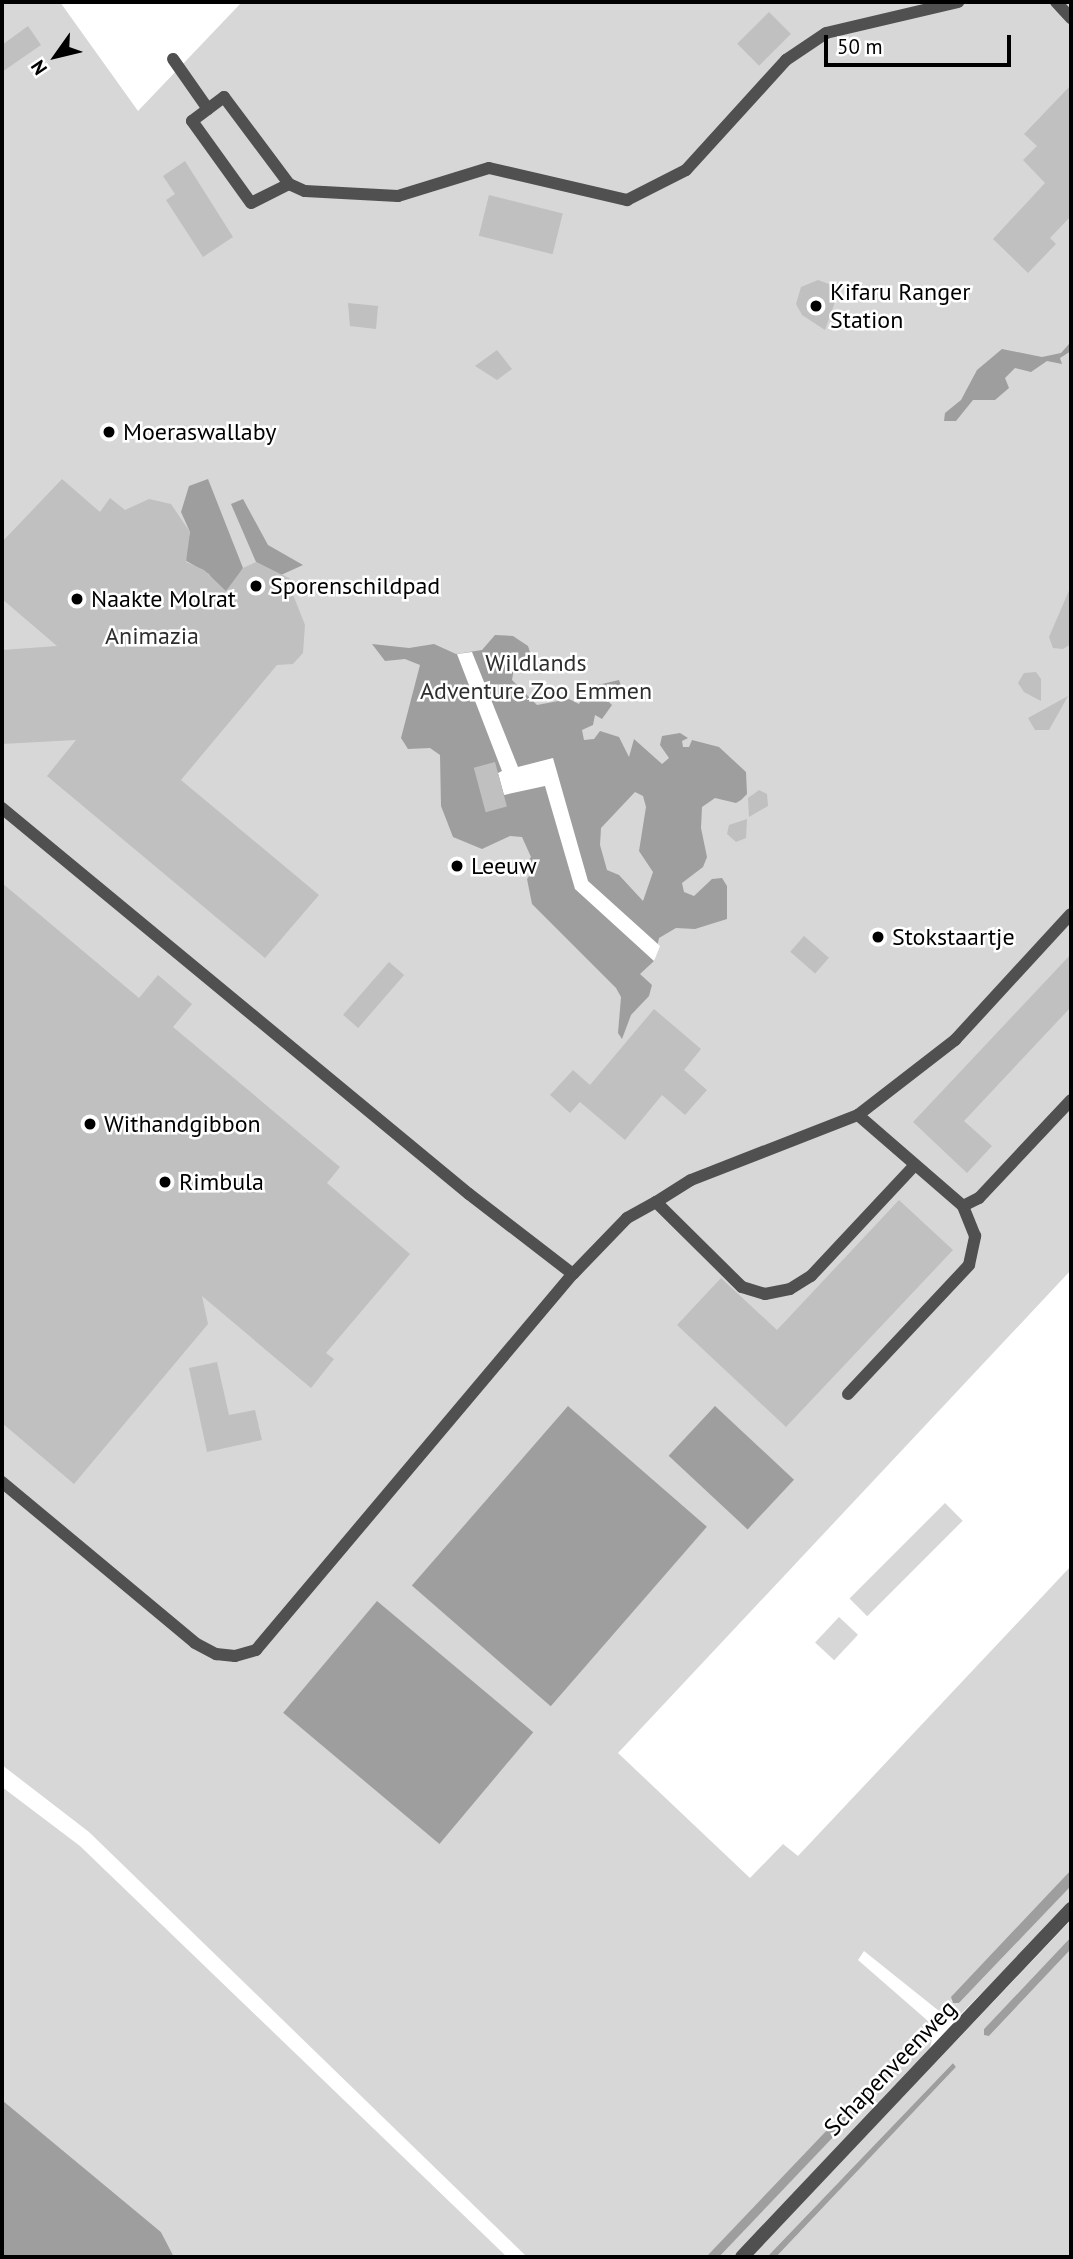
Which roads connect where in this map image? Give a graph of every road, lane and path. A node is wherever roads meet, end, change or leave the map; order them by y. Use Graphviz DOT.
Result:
graph roads {
  1 [pos="958,2"];
  2 [pos="1056,2"];
  3 [pos="1071,18"];
  4 [pos="173,59"];
  5 [pos="208,109"];
  6 [pos="289,184"];
  7 [pos="2,808"];
  8 [pos="1071,914"];
  9 [pos="1071,1100"];
  10 [pos="858,1115"];
  11 [pos="914,1166"];
  12 [pos="656,1202"];
  13 [pos="963,1206"];
  14 [pos="573,1274"];
  15 [pos="848,1394"];
  16 [pos="2,1482"];
  17 [pos="1071,1909"];
  18 [pos="741,2257"];
  1 -- 6 [label="lane"];
  2 -- 3 [label="lane"];
  4 -- 5 [label="lane"];
  5 -- 6 [label="lane"];
  5 -- 6 [label="lane"];
  7 -- 14 [label="lane"];
  8 -- 10 [label="lane"];
  9 -- 13 [label="lane"];
  10 -- 11 [label="lane"];
  10 -- 12 [label="lane"];
  11 -- 12 [label="lane"];
  11 -- 13 [label="lane"];
  12 -- 14 [label="lane"];
  13 -- 15 [label="lane"];
  14 -- 16 [label="lane"];
  17 -- 18 [label="street, Schapenveenweg"];
}
